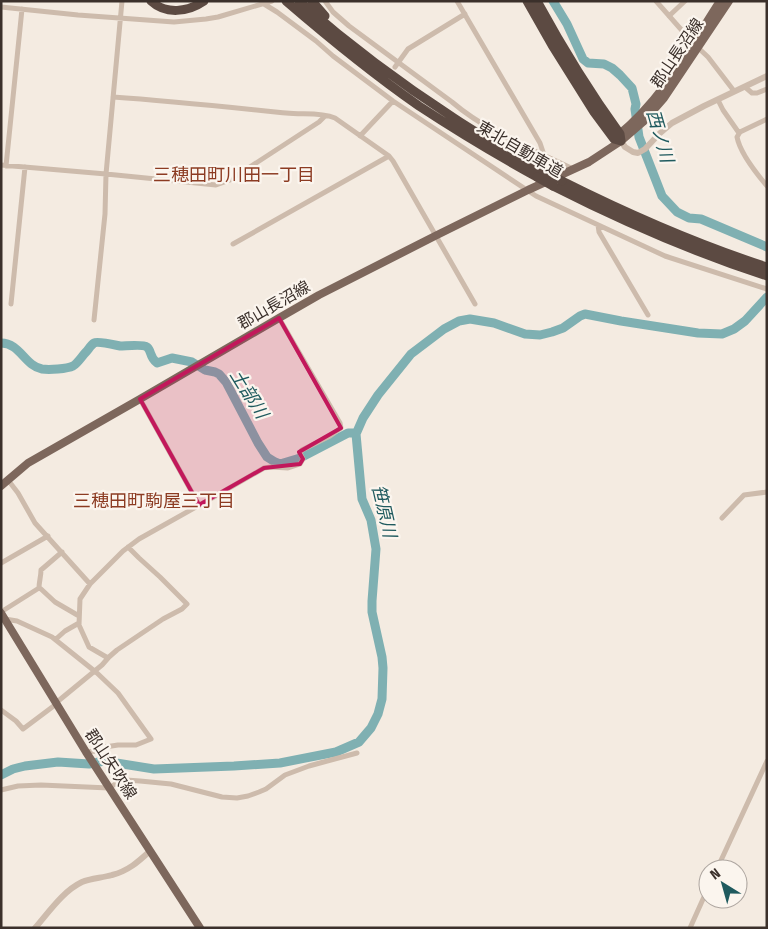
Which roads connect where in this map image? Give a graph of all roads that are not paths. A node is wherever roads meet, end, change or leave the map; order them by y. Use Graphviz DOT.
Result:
graph roads {
  1 [pos="122,1"];
  2 [pos="151,1"];
  3 [pos="161,1"];
  4 [pos="192,1"];
  5 [pos="204,1"];
  6 [pos="272,1"];
  7 [pos="279,1"];
  8 [pos="286,1"];
  9 [pos="299,1"];
  10 [pos="312,1"];
  11 [pos="325,1"];
  12 [pos="458,1"];
  13 [pos="527,1"];
  14 [pos="537,1"];
  15 [pos="656,1"];
  16 [pos="685,1"];
  17 [pos="720,1"];
  18 [pos="728,1"];
  19 [pos="264,4"];
  20 [pos="1,7"];
  21 [pos="22,9"];
  22 [pos="465,14"];
  23 [pos="669,16"];
  24 [pos="121,17"];
  25 [pos="696,45"];
  26 [pos="348,52"];
  27 [pos="397,64"];
  28 [pos="767,76"];
  29 [pos="406,86"];
  30 [pos="745,87"];
  31 [pos="767,89"];
  32 [pos="734,91"];
  33 [pos="114,96"];
  34 [pos="718,100"];
  35 [pos="393,101"];
  36 [pos="325,116"];
  37 [pos="767,119"];
  38 [pos="740,133"];
  39 [pos="360,136"];
  40 [pos="618,138"];
  41 [pos="544,155"];
  42 [pos="388,156"];
  43 [pos="4,165"];
  44 [pos="25,167"];
  45 [pos="573,169"];
  46 [pos="106,174"];
  47 [pos="767,186"];
  48 [pos="528,190"];
  49 [pos="598,225"];
  50 [pos="435,236"];
  51 [pos="233,244"];
  52 [pos="767,267"];
  53 [pos="767,276"];
  54 [pos="767,289"];
  55 [pos="11,304"];
  56 [pos="475,304"];
  57 [pos="648,315"];
  58 [pos="279,318"];
  59 [pos="94,320"];
  60 [pos="140,399"];
  61 [pos="8,480"];
  62 [pos="1,486"];
  63 [pos="767,492"];
  64 [pos="199,505"];
  65 [pos="722,518"];
  66 [pos="48,536"];
  67 [pos="128,547"];
  68 [pos="62,552"];
  69 [pos="1,563"];
  70 [pos="90,584"];
  71 [pos="39,588"];
  72 [pos="2,614"];
  73 [pos="79,616"];
  74 [pos="78,622"];
  75 [pos="56,639"];
  76 [pos="108,658"];
  77 [pos="95,671"];
  78 [pos="56,703"];
  79 [pos="1,710"];
  80 [pos="86,753"];
  81 [pos="357,754"];
  82 [pos="767,761"];
  83 [pos="109,787"];
  84 [pos="1,790"];
  85 [pos="150,851"];
  86 [pos="722,859"];
  87 [pos="699,909"];
  88 [pos="35,928"];
  89 [pos="200,928"];
  90 [pos="690,928"];
  1 -- 24 [label="street"];
  2 -- 5 [label="highway"];
  3 -- 4 [label="highway"];
  6 -- 19 [label="street"];
  7 -- 26 [label="highway"];
  8 -- 26 [label="highway, 東北自動車道"];
  9 -- 29 [label="highway, 東北自動車道"];
  10 -- 29 [label="highway"];
  11 -- 27 [label="street"];
  12 -- 22 [label="street"];
  13 -- 40 [label="highway"];
  14 -- 40 [label="highway"];
  15 -- 23 [label="street"];
  16 -- 23 [label="street"];
  17 -- 25 [label="main road, 郡山長沼線"];
  18 -- 25 [label="main road, 郡山長沼線"];
  19 -- 24 [label="street"];
  19 -- 35 [label="street"];
  20 -- 21 [label="street"];
  21 -- 24 [label="street"];
  21 -- 43 [label="street"];
  22 -- 27 [label="street"];
  22 -- 41 [label="street"];
  23 -- 25 [label="street"];
  24 -- 33 [label="street"];
  25 -- 32 [label="street"];
  25 -- 40 [label="main road, 郡山長沼線"];
  26 -- 53 [label="highway, 東北自動車道, bridge"];
  27 -- 41 [label="street"];
  28 -- 30 [label="street"];
  29 -- 52 [label="highway, 東北自動車道, bridge"];
  30 -- 31 [label="street"];
  30 -- 32 [label="street"];
  32 -- 34 [label="street"];
  33 -- 36 [label="street"];
  33 -- 46 [label="street"];
  34 -- 38 [label="street"];
  34 -- 40 [label="street"];
  35 -- 39 [label="street"];
  35 -- 48 [label="street"];
  36 -- 39 [label="street"];
  36 -- 46 [label="street"];
  37 -- 38 [label="street"];
  38 -- 47 [label="street"];
  39 -- 42 [label="street"];
  40 -- 45 [label="main road, 郡山長沼線"];
  41 -- 45 [label="street"];
  42 -- 50 [label="street"];
  42 -- 51 [label="street"];
  43 -- 44 [label="street"];
  44 -- 46 [label="street"];
  44 -- 55 [label="street"];
  45 -- 48 [label="main road, 郡山長沼線"];
  46 -- 59 [label="street"];
  48 -- 49 [label="street"];
  48 -- 50 [label="main road, 郡山長沼線"];
  49 -- 54 [label="street"];
  49 -- 57 [label="street"];
  50 -- 56 [label="street"];
  50 -- 58 [label="main road, 郡山長沼線"];
  58 -- 60 [label="main road, 郡山長沼線"];
  58 -- 64 [label="street"];
  60 -- 61 [label="main road, 郡山長沼線"];
  60 -- 64 [label="street"];
  61 -- 62 [label="main road, 郡山長沼線"];
  61 -- 66 [label="street"];
  63 -- 65 [label="street"];
  64 -- 67 [label="street"];
  66 -- 68 [label="street"];
  66 -- 69 [label="street"];
  67 -- 70 [label="street"];
  67 -- 76 [label="street"];
  68 -- 70 [label="street"];
  68 -- 71 [label="street"];
  70 -- 73 [label="street"];
  71 -- 72 [label="street"];
  71 -- 73 [label="street"];
  72 -- 75 [label="street"];
  72 -- 78 [label="main road, 郡山矢吹線"];
  73 -- 74 [label="street"];
  74 -- 75 [label="street"];
  74 -- 76 [label="street"];
  75 -- 77 [label="street"];
  76 -- 77 [label="street"];
  77 -- 78 [label="street"];
  77 -- 80 [label="street"];
  78 -- 79 [label="street"];
  78 -- 80 [label="main road, 郡山矢吹線"];
  80 -- 83 [label="main road, 郡山矢吹線"];
  81 -- 83 [label="street"];
  82 -- 86 [label="street"];
  83 -- 84 [label="street"];
  83 -- 85 [label="main road, 郡山矢吹線"];
  85 -- 88 [label="street"];
  85 -- 89 [label="main road, 郡山矢吹線"];
  87 -- 90 [label="street"];
}
